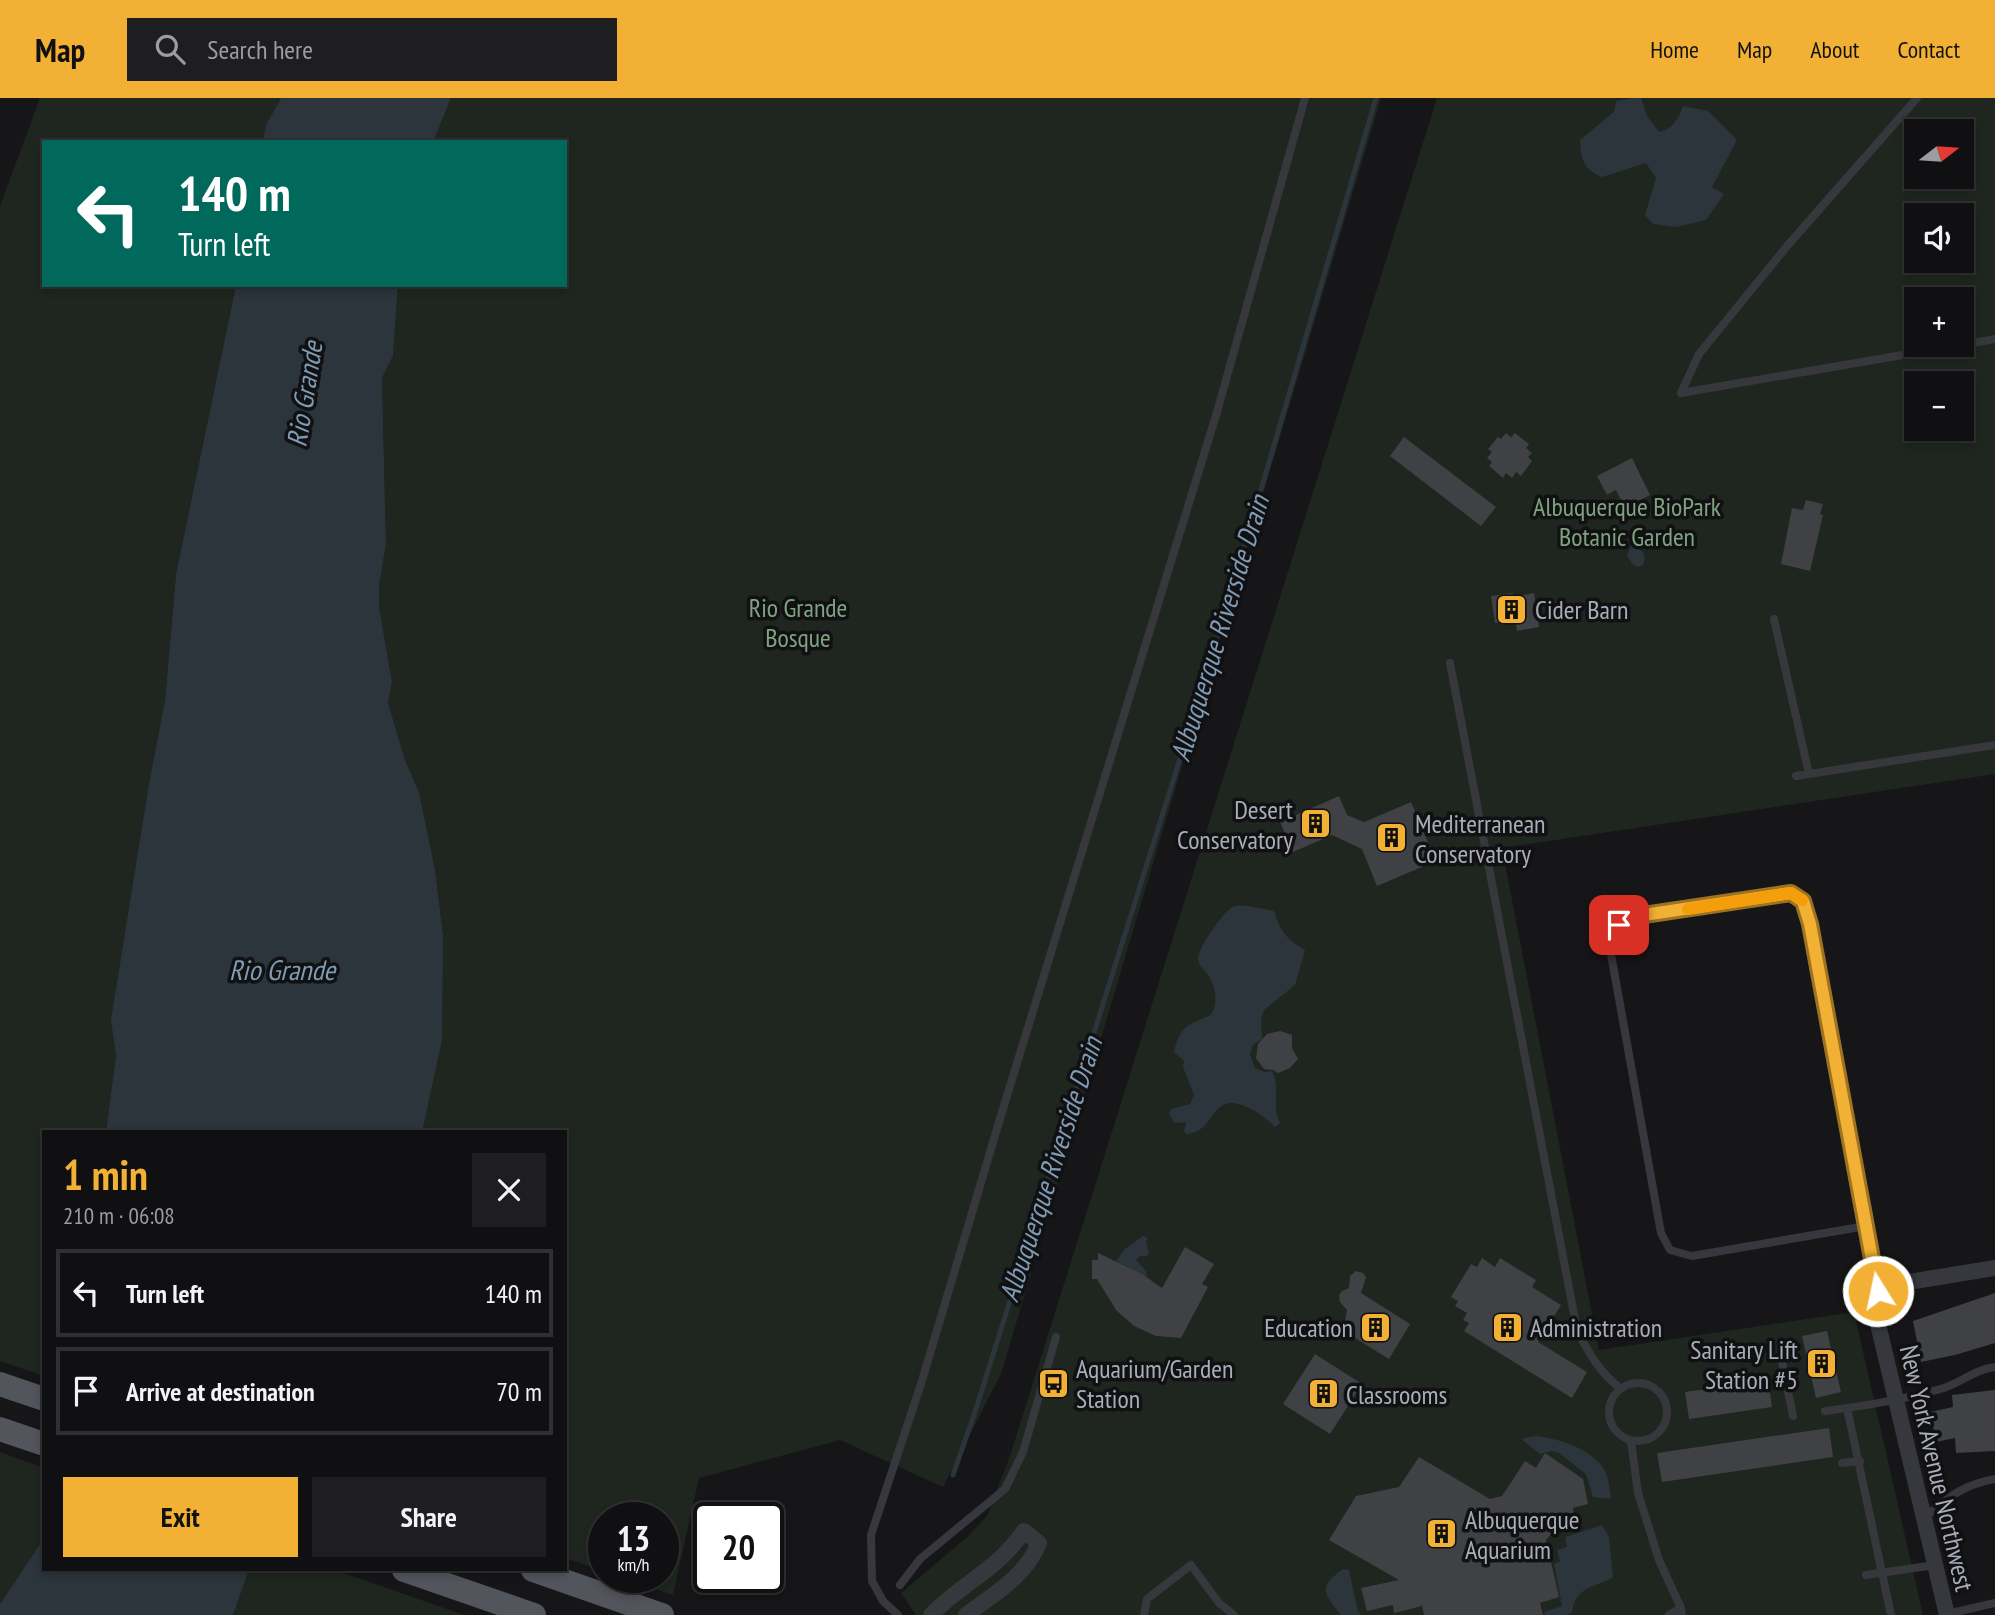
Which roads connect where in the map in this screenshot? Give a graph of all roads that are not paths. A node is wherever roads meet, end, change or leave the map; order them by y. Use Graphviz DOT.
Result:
graph roads {
  1 [pos="1305,98"];
  2 [pos="1917,98"];
  3 [pos="1995,339"];
  4 [pos="1974,343"];
  5 [pos="1904,355"];
  6 [pos="1774,619"];
  7 [pos="1450,663"];
  8 [pos="1995,745"];
  9 [pos="1809,774"];
  10 [pos="1796,776"];
  11 [pos="1866,1226"];
  12 [pos="1995,1268"];
  13 [pos="1878,1291"];
  14 [pos="1056,1337"];
  15 [pos="1781,1357"];
  16 [pos="1995,1367"];
  17 [pos="0,1384"];
  18 [pos="1620,1388"];
  19 [pos="42,1398"];
  20 [pos="1896,1398"];
  21 [pos="1847,1408"];
  22 [pos="1825,1411"];
  23 [pos="1793,1416"];
  24 [pos="0,1429"];
  25 [pos="1631,1441"];
  26 [pos="42,1443"];
  27 [pos="1860,1461"];
  28 [pos="1842,1463"];
  29 [pos="1995,1479"];
  30 [pos="1924,1518"];
  31 [pos="1935,1565"];
  32 [pos="407,1571"];
  33 [pos="536,1571"];
  34 [pos="1883,1572"];
  35 [pos="1866,1575"];
  36 [pos="900,1585"];
  37 [pos="1995,1603"];
  38 [pos="1682,1611"];
  39 [pos="968,1614"];
  40 [pos="534,1615"];
  41 [pos="662,1615"];
  42 [pos="898,1615"];
  43 [pos="931,1615"];
  44 [pos="1144,1615"];
  45 [pos="1234,1615"];
  46 [pos="1669,1615"];
  47 [pos="1891,1615"];
  48 [pos="1947,1615"];
  1 -- 42 [label="lane"];
  2 -- 5 [label="lane"];
  3 -- 4 [label="lane"];
  6 -- 9 [label="lane"];
  7 -- 18 [label="lane"];
  8 -- 9 [label="lane"];
  9 -- 10 [label="lane"];
  11 -- 11 [label="lane"];
  11 -- 13 [label="lane"];
  12 -- 13 [label="street"];
  13 -- 20 [label="street, New York Avenue Northwest"];
  14 -- 36 [label="lane"];
  15 -- 23 [label="lane"];
  16 -- 20 [label="lane"];
  17 -- 19 [label="main road"];
  18 -- 25 [label="lane"];
  18 -- 25 [label="lane"];
  20 -- 21 [label="lane"];
  20 -- 30 [label="street, New York Avenue Northwest"];
  21 -- 22 [label="lane"];
  21 -- 27 [label="lane"];
  24 -- 26 [label="main road"];
  25 -- 38 [label="lane"];
  27 -- 28 [label="lane"];
  27 -- 34 [label="lane"];
  29 -- 30 [label="lane"];
  30 -- 31 [label="street, New York Avenue Northwest"];
  31 -- 34 [label="lane"];
  31 -- 48 [label="street, New York Avenue Northwest"];
  32 -- 40 [label="main road"];
  33 -- 41 [label="main road"];
  34 -- 35 [label="lane"];
  34 -- 47 [label="lane"];
  37 -- 48 [label="lane"];
  38 -- 46 [label="lane"];
  39 -- 43 [label="street"];
  44 -- 45 [label="lane"];
}
